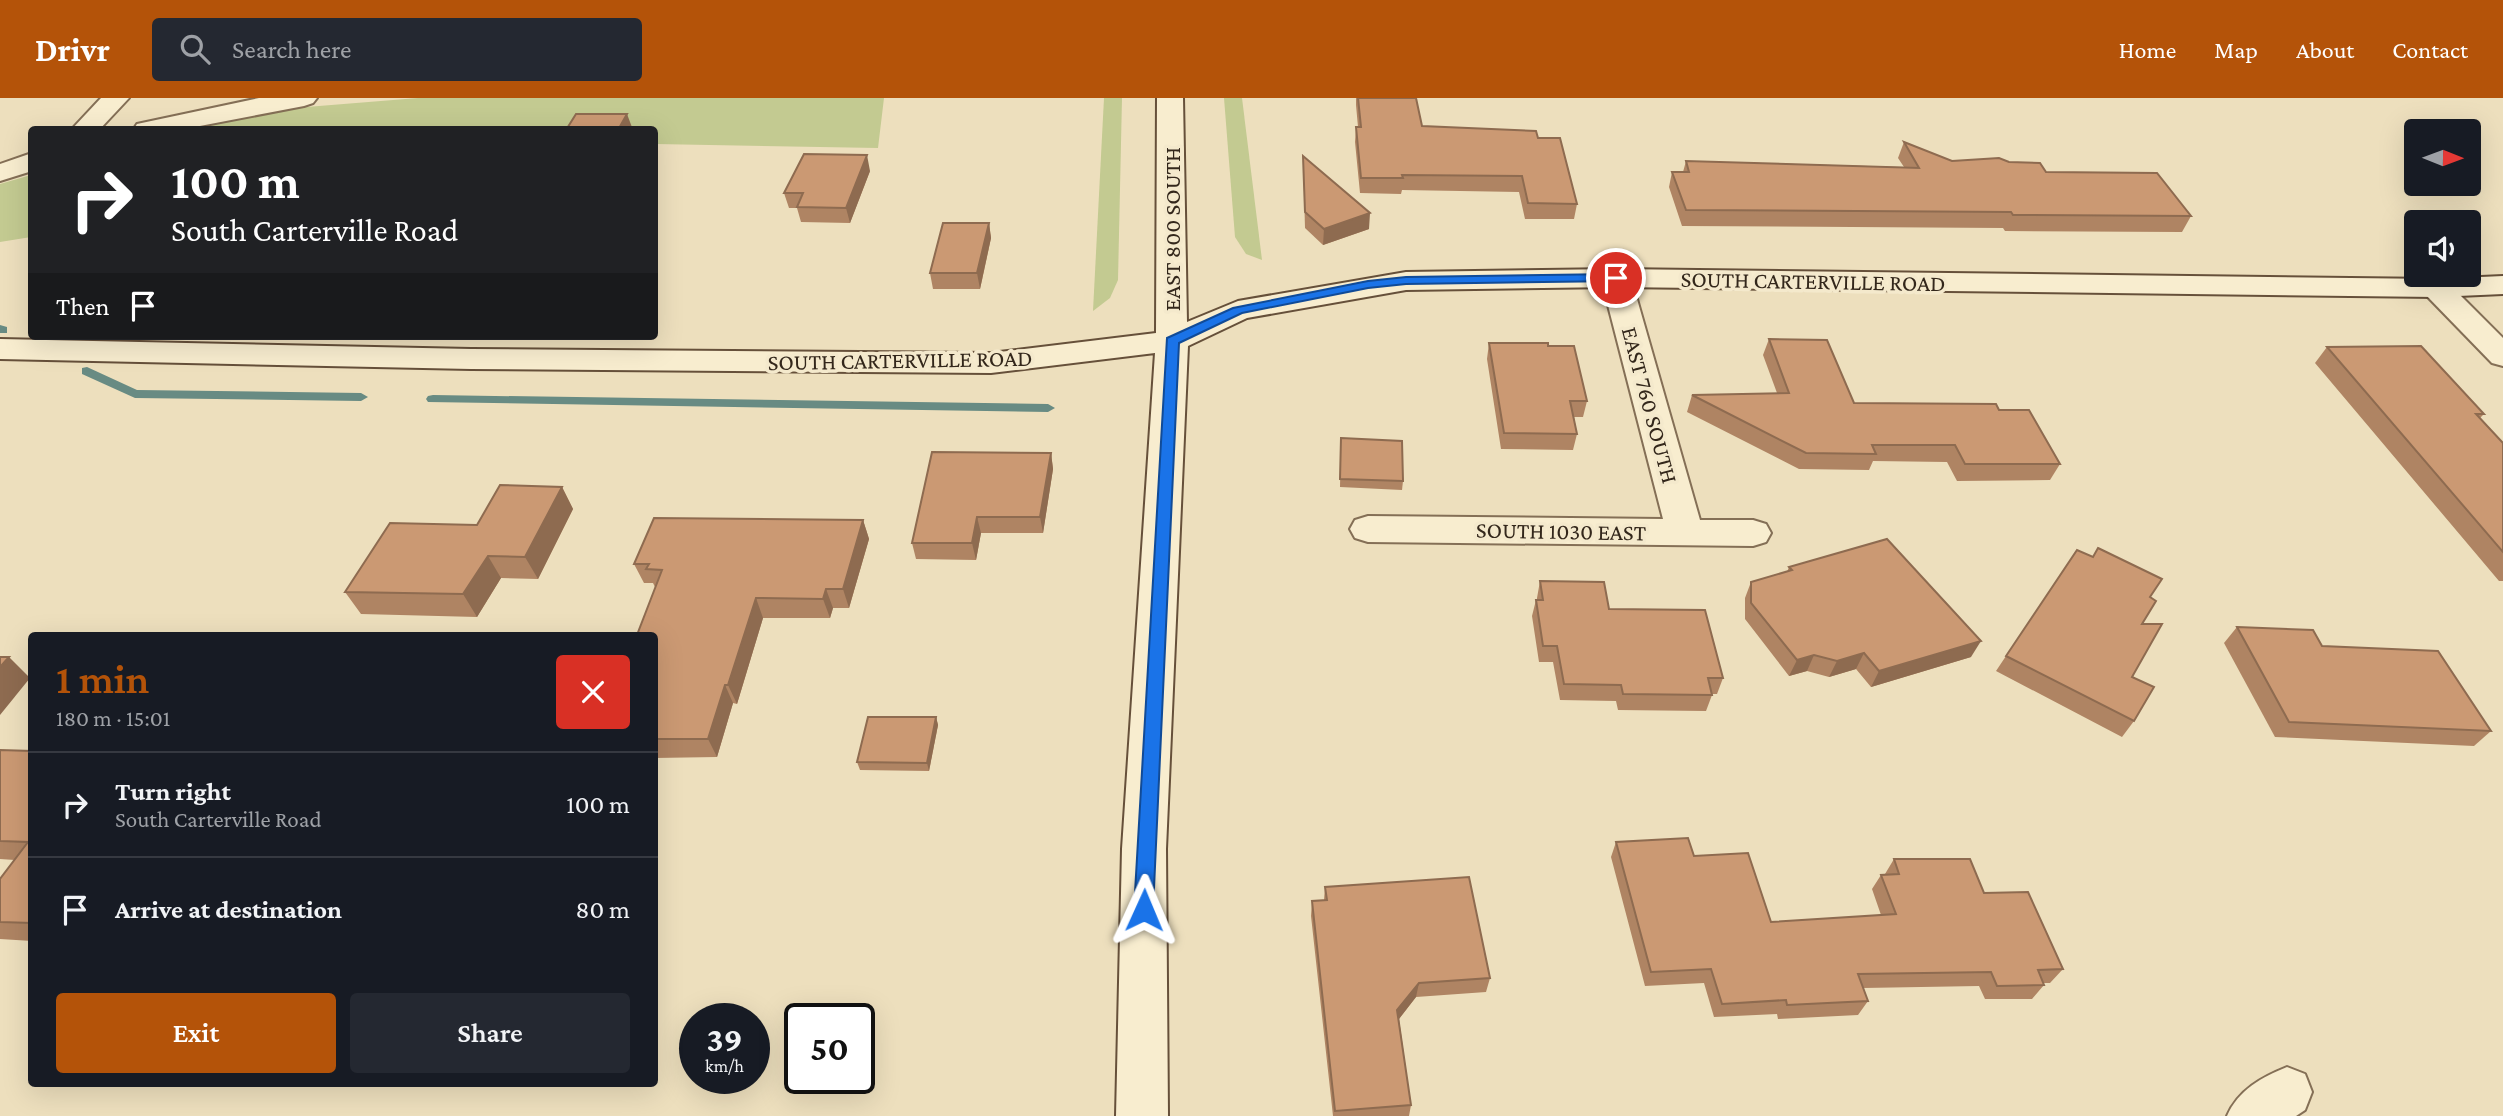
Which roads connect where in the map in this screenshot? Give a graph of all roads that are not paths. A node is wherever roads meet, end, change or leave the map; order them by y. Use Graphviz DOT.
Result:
graph roads {
  1 [pos="116,98"];
  2 [pos="304,98"];
  3 [pos="1170,98"];
  4 [pos="88,126"];
  5 [pos="162,126"];
  6 [pos="28,150"];
  7 [pos="0,151"];
  8 [pos="28,162"];
  9 [pos="0,173"];
  10 [pos="1616,278"];
  11 [pos="2503,285"];
  12 [pos="2436,288"];
  13 [pos="1172,341"];
  14 [pos="0,349"];
  15 [pos="2503,356"];
  16 [pos="1368,529"];
  17 [pos="1685,532"];
  18 [pos="1754,533"];
  19 [pos="1142,1116"];
  1 -- 4 [label="street"];
  2 -- 5 [label="street"];
  3 -- 13 [label="street, EAST 800 SOUTH"];
  6 -- 7 [label="street"];
  8 -- 9 [label="street"];
  10 -- 12 [label="street, SOUTH CARTERVILLE ROAD"];
  10 -- 13 [label="street, SOUTH CARTERVILLE ROAD"];
  10 -- 17 [label="street, EAST 760 SOUTH"];
  11 -- 12 [label="street, SOUTH CARTERVILLE ROAD"];
  12 -- 15 [label="street"];
  13 -- 14 [label="street, SOUTH CARTERVILLE ROAD"];
  13 -- 19 [label="street, EAST 800 SOUTH"];
  16 -- 17 [label="street, SOUTH 1030 EAST"];
  17 -- 18 [label="street, SOUTH 1030 EAST"];
}
